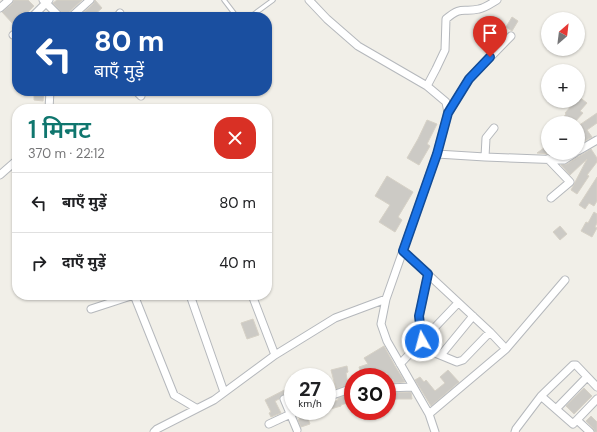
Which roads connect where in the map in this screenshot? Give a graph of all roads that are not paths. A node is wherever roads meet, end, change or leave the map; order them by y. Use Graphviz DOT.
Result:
graph roads {
  1 [pos="9,0"];
  2 [pos="90,0"];
  3 [pos="224,0"];
  4 [pos="274,0"];
  5 [pos="309,0"];
  6 [pos="497,0"];
  7 [pos="46,1"];
  8 [pos="0,8"];
  9 [pos="36,12"];
  10 [pos="56,12"];
  11 [pos="77,12"];
  12 [pos="233,12"];
  13 [pos="257,12"];
  14 [pos="511,36"];
  15 [pos="427,86"];
  16 [pos="448,113"];
  17 [pos="494,128"];
  18 [pos="597,140"];
  19 [pos="585,147"];
  20 [pos="437,154"];
  21 [pos="485,157"];
  22 [pos="541,159"];
  23 [pos="549,160"];
  24 [pos="12,164"];
  25 [pos="0,175"];
  26 [pos="551,198"];
  27 [pos="403,251"];
  28 [pos="428,274"];
  29 [pos="565,280"];
  30 [pos="386,299"];
  31 [pos="119,300"];
  32 [pos="136,300"];
  33 [pos="192,300"];
  34 [pos="254,300"];
  35 [pos="458,303"];
  36 [pos="91,309"];
  37 [pos="473,316"];
  38 [pos="490,332"];
  39 [pos="420,343"];
  40 [pos="506,349"];
  41 [pos="275,355"];
  42 [pos="442,356"];
  43 [pos="400,364"];
  44 [pos="587,377"];
  45 [pos="413,387"];
  46 [pos="597,387"];
  47 [pos="396,388"];
  48 [pos="224,392"];
  49 [pos="541,396"];
  50 [pos="597,399"];
  51 [pos="196,408"];
  52 [pos="556,409"];
  53 [pos="430,414"];
  54 [pos="284,417"];
  55 [pos="295,420"];
  56 [pos="577,420"];
  57 [pos="269,424"];
  58 [pos="297,430"];
  59 [pos="154,432"];
  60 [pos="435,432"];
  61 [pos="515,432"];
  62 [pos="590,432"];
  1 -- 8 [label="street"];
  2 -- 11 [label="street"];
  3 -- 12 [label="lane"];
  4 -- 13 [label="lane"];
  5 -- 15 [label="street"];
  6 -- 15 [label="street"];
  7 -- 9 [label="street"];
  7 -- 10 [label="street"];
  14 -- 16 [label="street"];
  15 -- 16 [label="street"];
  16 -- 20 [label="street"];
  17 -- 21 [label="street"];
  18 -- 19 [label="street"];
  20 -- 21 [label="street"];
  20 -- 27 [label="street"];
  21 -- 22 [label="street"];
  23 -- 26 [label="street"];
  24 -- 25 [label="street"];
  27 -- 28 [label="street"];
  27 -- 30 [label="street"];
  28 -- 35 [label="street"];
  28 -- 39 [label="street"];
  29 -- 40 [label="street"];
  30 -- 41 [label="street"];
  30 -- 43 [label="street"];
  31 -- 36 [label="street"];
  32 -- 51 [label="street"];
  33 -- 48 [label="street"];
  34 -- 41 [label="street"];
  35 -- 37 [label="street"];
  35 -- 39 [label="street"];
  37 -- 38 [label="street"];
  37 -- 42 [label="street"];
  38 -- 40 [label="street"];
  38 -- 42 [label="street"];
  39 -- 42 [label="street"];
  39 -- 43 [label="street"];
  40 -- 53 [label="street"];
  41 -- 48 [label="street"];
  43 -- 45 [label="street"];
  44 -- 46 [label="street"];
  44 -- 49 [label="street"];
  44 -- 52 [label="street"];
  45 -- 47 [label="street"];
  45 -- 53 [label="street"];
  48 -- 51 [label="street"];
  49 -- 52 [label="street"];
  49 -- 61 [label="street"];
  50 -- 56 [label="street"];
  51 -- 59 [label="street"];
  52 -- 56 [label="street"];
  53 -- 60 [label="street"];
  54 -- 57 [label="street"];
  55 -- 58 [label="street"];
  56 -- 62 [label="street"];
}
